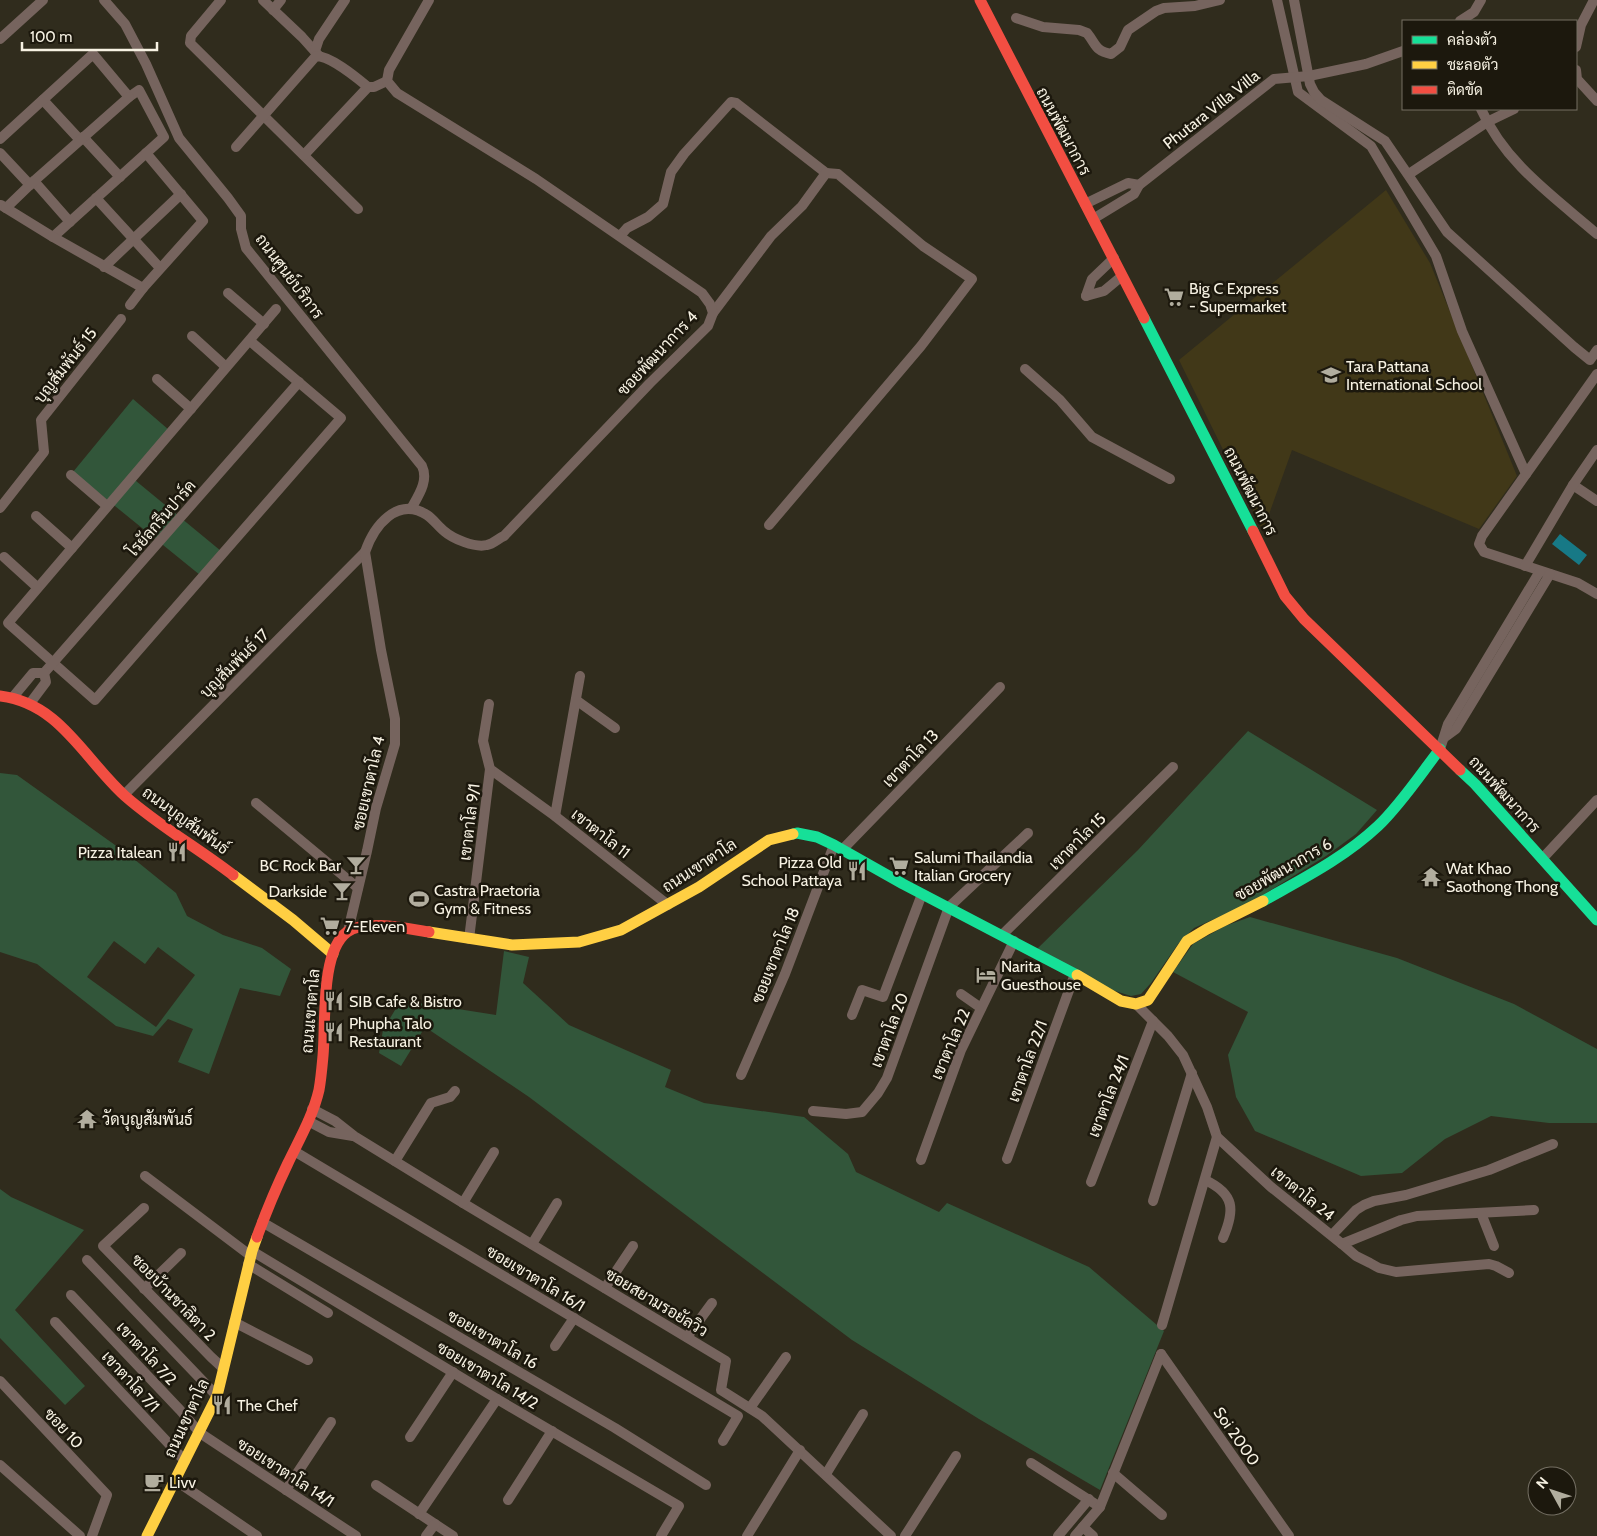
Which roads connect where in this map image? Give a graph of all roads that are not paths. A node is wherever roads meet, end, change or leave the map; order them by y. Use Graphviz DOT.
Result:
graph roads {
  1 [pos="104,0"];
  2 [pos="221,0"];
  3 [pos="263,0"];
  4 [pos="281,0"];
  5 [pos="345,0"];
  6 [pos="429,0"];
  7 [pos="980,0"];
  8 [pos="1220,0"];
  9 [pos="1277,0"];
  10 [pos="1294,0"];
  11 [pos="1481,0"];
  12 [pos="1594,0"];
  13 [pos="40,1"];
  14 [pos="274,10"];
  15 [pos="1473,17"];
  16 [pos="1016,18"];
  17 [pos="0,38"];
  18 [pos="1577,43"];
  19 [pos="1402,51"];
  20 [pos="317,53"];
  21 [pos="1294,76"];
  22 [pos="1309,76"];
  23 [pos="1577,77"];
  24 [pos="387,81"];
  25 [pos="368,87"];
  26 [pos="129,97"];
  27 [pos="42,100"];
  28 [pos="1597,101"];
  29 [pos="1481,110"];
  30 [pos="1512,110"];
  31 [pos="263,116"];
  32 [pos="1487,122"];
  33 [pos="82,138"];
  34 [pos="0,139"];
  35 [pos="236,147"];
  36 [pos="0,153"];
  37 [pos="146,153"];
  38 [pos="304,156"];
  39 [pos="826,173"];
  40 [pos="1409,174"];
  41 [pos="120,177"];
  42 [pos="32,183"];
  43 [pos="1139,185"];
  44 [pos="181,194"];
  45 [pos="96,198"];
  46 [pos="1085,204"];
  47 [pos="3,206"];
  48 [pos="358,209"];
  49 [pos="1092,219"];
  50 [pos="70,222"];
  51 [pos="1597,234"];
  52 [pos="620,236"];
  53 [pos="53,237"];
  54 [pos="134,239"];
  55 [pos="1114,258"];
  56 [pos="104,267"];
  57 [pos="160,268"];
  58 [pos="1122,276"];
  59 [pos="143,288"];
  60 [pos="228,293"];
  61 [pos="130,305"];
  62 [pos="276,309"];
  63 [pos="713,313"];
  64 [pos="121,319"];
  65 [pos="264,324"];
  66 [pos="192,336"];
  67 [pos="250,341"];
  68 [pos="1597,350"];
  69 [pos="226,367"];
  70 [pos="1025,369"];
  71 [pos="1597,374"];
  72 [pos="157,379"];
  73 [pos="299,382"];
  74 [pos="191,409"];
  75 [pos="1597,450"];
  76 [pos="1526,474"];
  77 [pos="71,475"];
  78 [pos="1170,479"];
  79 [pos="1572,485"];
  80 [pos="1597,501"];
  81 [pos="107,506"];
  82 [pos="0,508"];
  83 [pos="411,509"];
  84 [pos="36,516"];
  85 [pos="769,525"];
  86 [pos="72,548"];
  87 [pos="365,552"];
  88 [pos="4,557"];
  89 [pos="1525,566"];
  90 [pos="1545,573"];
  91 [pos="37,588"];
  92 [pos="1597,594"];
  93 [pos="53,662"];
  94 [pos="44,673"];
  95 [pos="580,676"];
  96 [pos="1000,687"];
  97 [pos="0,696"];
  98 [pos="13,697"];
  99 [pos="576,700"];
  100 [pos="31,702"];
  101 [pos="489,704"];
  102 [pos="615,728"];
  103 [pos="1440,749"];
  104 [pos="1173,767"];
  105 [pos="490,768"];
  106 [pos="124,796"];
  107 [pos="1597,800"];
  108 [pos="256,803"];
  109 [pos="555,816"];
  110 [pos="1028,833"];
  111 [pos="838,848"];
  112 [pos="1542,859"];
  113 [pos="358,888"];
  114 [pos="922,894"];
  115 [pos="668,905"];
  116 [pos="949,907"];
  117 [pos="1597,920"];
  118 [pos="348,931"];
  119 [pos="1002,936"];
  120 [pos="469,939"];
  121 [pos="1014,941"];
  122 [pos="333,954"];
  123 [pos="1075,974"];
  124 [pos="961,994"];
  125 [pos="1136,1004"];
  126 [pos="981,1008"];
  127 [pos="852,1015"];
  128 [pos="1153,1021"];
  129 [pos="1192,1073"];
  130 [pos="741,1075"];
  131 [pos="455,1091"];
  132 [pos="312,1109"];
  133 [pos="813,1111"];
  134 [pos="308,1121"];
  135 [pos="354,1136"];
  136 [pos="1217,1137"];
  137 [pos="1553,1144"];
  138 [pos="294,1151"];
  139 [pos="494,1152"];
  140 [pos="1007,1159"];
  141 [pos="395,1160"];
  142 [pos="922,1160"];
  143 [pos="146,1176"];
  144 [pos="1205,1180"];
  145 [pos="1091,1182"];
  146 [pos="1153,1202"];
  147 [pos="463,1203"];
  148 [pos="557,1203"];
  149 [pos="144,1208"];
  150 [pos="1534,1210"];
  151 [pos="1481,1213"];
  152 [pos="262,1222"];
  153 [pos="1332,1235"];
  154 [pos="1223,1238"];
  155 [pos="532,1244"];
  156 [pos="1342,1244"];
  157 [pos="634,1246"];
  158 [pos="1494,1246"];
  159 [pos="181,1253"];
  160 [pos="250,1257"];
  161 [pos="87,1260"];
  162 [pos="1509,1273"];
  163 [pos="605,1288"];
  164 [pos="144,1289"];
  165 [pos="72,1295"];
  166 [pos="712,1303"];
  167 [pos="328,1313"];
  168 [pos="574,1318"];
  169 [pos="55,1322"];
  170 [pos="234,1322"];
  171 [pos="1162,1325"];
  172 [pos="687,1337"];
  173 [pos="555,1346"];
  174 [pos="786,1357"];
  175 [pos="308,1360"];
  176 [pos="224,1369"];
  177 [pos="453,1372"];
  178 [pos="0,1381"];
  179 [pos="217,1396"];
  180 [pos="497,1399"];
  181 [pos="750,1408"];
  182 [pos="863,1414"];
  183 [pos="331,1422"];
  184 [pos="552,1431"];
  185 [pos="200,1434"];
  186 [pos="410,1438"];
  187 [pos="723,1441"];
  188 [pos="800,1450"];
  189 [pos="956,1456"];
  190 [pos="185,1461"];
  191 [pos="1030,1463"];
  192 [pos="0,1465"];
  193 [pos="1113,1472"];
  194 [pos="826,1474"];
  195 [pos="174,1480"];
  196 [pos="376,1485"];
  197 [pos="706,1485"];
  198 [pos="286,1490"];
  199 [pos="1089,1499"];
  200 [pos="508,1500"];
  201 [pos="1100,1507"];
  202 [pos="418,1514"];
  203 [pos="1162,1516"];
  204 [pos="435,1524"];
  205 [pos="1083,1527"];
  206 [pos="152,1534"];
  207 [pos="80,1536"];
  208 [pos="92,1536"];
  209 [pos="257,1536"];
  210 [pos="356,1536"];
  211 [pos="426,1536"];
  212 [pos="453,1536"];
  213 [pos="661,1536"];
  214 [pos="747,1536"];
  215 [pos="891,1536"];
  216 [pos="905,1536"];
  217 [pos="1058,1536"];
  218 [pos="1075,1536"];
  219 [pos="1093,1536"];
  220 [pos="1289,1536"];
  1 -- 83 [label="street, ถนนศูนย์บริการ"];
  2 -- 31 [label="street"];
  3 -- 14 [label="street"];
  4 -- 14 [label="street"];
  5 -- 20 [label="street"];
  6 -- 24 [label="street"];
  7 -- 46 [label="street, ถนนพัฒนาการ"];
  8 -- 16 [label="street"];
  9 -- 21 [label="street"];
  10 -- 22 [label="street"];
  11 -- 15 [label="street"];
  12 -- 18 [label="street"];
  13 -- 17 [label="street"];
  14 -- 20 [label="street"];
  19 -- 22 [label="street, Phutara Villa Villa"];
  20 -- 25 [label="street"];
  20 -- 31 [label="street"];
  21 -- 22 [label="street, Phutara Villa Villa"];
  21 -- 43 [label="street, Phutara Villa Villa"];
  21 -- 76 [label="street"];
  22 -- 40 [label="street"];
  23 -- 28 [label="street"];
  24 -- 25 [label="street"];
  24 -- 52 [label="street, ซอยพัฒนาการ 4"];
  25 -- 38 [label="street"];
  26 -- 27 [label="street"];
  26 -- 33 [label="street"];
  26 -- 37 [label="street"];
  27 -- 33 [label="street"];
  27 -- 34 [label="street"];
  29 -- 32 [label="street"];
  30 -- 32 [label="street"];
  31 -- 35 [label="street"];
  31 -- 38 [label="street"];
  32 -- 40 [label="street"];
  32 -- 51 [label="street"];
  33 -- 41 [label="street"];
  33 -- 42 [label="street"];
  36 -- 42 [label="street"];
  37 -- 41 [label="street"];
  37 -- 44 [label="street"];
  38 -- 48 [label="street"];
  39 -- 52 [label="street"];
  39 -- 63 [label="street"];
  39 -- 85 [label="street"];
  40 -- 68 [label="street"];
  41 -- 45 [label="street"];
  42 -- 47 [label="street"];
  42 -- 50 [label="street"];
  43 -- 46 [label="street, Phutara Villa Villa"];
  43 -- 49 [label="street, Phutara Villa Villa"];
  44 -- 54 [label="street"];
  44 -- 57 [label="street"];
  45 -- 50 [label="street"];
  45 -- 54 [label="street"];
  46 -- 49 [label="street, ถนนพัฒนาการ"];
  47 -- 53 [label="street"];
  49 -- 55 [label="street, ถนนพัฒนาการ"];
  50 -- 53 [label="street"];
  52 -- 63 [label="street, ซอยพัฒนาการ 4"];
  53 -- 56 [label="street"];
  54 -- 56 [label="street"];
  54 -- 57 [label="street"];
  55 -- 58 [label="street, ถนนพัฒนาการ"];
  55 -- 58 [label="street"];
  56 -- 59 [label="street"];
  57 -- 59 [label="street"];
  58 -- 103 [label="street, ถนนพัฒนาการ"];
  59 -- 61 [label="street"];
  60 -- 65 [label="street"];
  62 -- 65 [label="street"];
  63 -- 83 [label="street, ซอยพัฒนาการ 4"];
  64 -- 82 [label="street, บุญสัมพันธ์ 15"];
  65 -- 67 [label="street"];
  66 -- 69 [label="street"];
  67 -- 69 [label="street"];
  67 -- 73 [label="street"];
  69 -- 74 [label="street"];
  70 -- 78 [label="street"];
  71 -- 76 [label="street"];
  72 -- 74 [label="street"];
  73 -- 93 [label="street, โรยัลกรีนปาร์ค"];
  73 -- 93 [label="street"];
  74 -- 81 [label="street"];
  75 -- 79 [label="street"];
  76 -- 89 [label="street"];
  77 -- 81 [label="street"];
  79 -- 80 [label="street"];
  79 -- 89 [label="street"];
  81 -- 86 [label="street"];
  83 -- 87 [label="street"];
  84 -- 86 [label="street"];
  86 -- 91 [label="street"];
  87 -- 106 [label="street, บุญสัมพันธ์ 17"];
  87 -- 113 [label="street, ซอยเขาตาโล 4"];
  88 -- 91 [label="street"];
  89 -- 90 [label="street"];
  90 -- 92 [label="street"];
  90 -- 103 [label="street"];
  91 -- 93 [label="street"];
  93 -- 94 [label="street, โรยัลกรีนปาร์ค"];
  94 -- 98 [label="street, โรยัลกรีนปาร์ค"];
  94 -- 100 [label="street, โรยัลกรีนปาร์ค"];
  95 -- 99 [label="street, เขาตาโล 11"];
  96 -- 111 [label="street, เขาตาโล 13"];
  97 -- 98 [label="street, ถนนบุญสัมพันธ์"];
  98 -- 100 [label="street, ถนนบุญสัมพันธ์"];
  99 -- 102 [label="street"];
  99 -- 109 [label="street, เขาตาโล 11"];
  100 -- 106 [label="street, ถนนบุญสัมพันธ์"];
  101 -- 105 [label="street"];
  103 -- 112 [label="street, ถนนพัฒนาการ"];
  103 -- 125 [label="street, ซอยพัฒนาการ 6"];
  104 -- 119 [label="street, เขาตาโล 15"];
  105 -- 109 [label="street"];
  105 -- 120 [label="street, เขาตาโล 9/1"];
  106 -- 122 [label="street, ถนนบุญสัมพันธ์"];
  107 -- 112 [label="street"];
  108 -- 113 [label="street"];
  109 -- 115 [label="street, เขาตาโล 11"];
  110 -- 116 [label="street"];
  111 -- 114 [label="street, ถนนเขาตาโล"];
  111 -- 115 [label="street, ถนนเขาตาโล"];
  111 -- 130 [label="street, ซอยเขาตาโล 18"];
  112 -- 117 [label="street, ถนนพัฒนาการ"];
  113 -- 118 [label="street, ซอยเขาตาโล 4"];
  114 -- 116 [label="street, ถนนเขาตาโล"];
  114 -- 127 [label="street"];
  115 -- 120 [label="street, ถนนเขาตาโล"];
  116 -- 119 [label="street, ถนนเขาตาโล"];
  116 -- 133 [label="street, เขาตาโล 20"];
  118 -- 120 [label="street, ถนนเขาตาโล"];
  118 -- 122 [label="street, ถนนเขาตาโล"];
  119 -- 121 [label="street, ถนนเขาตาโล"];
  121 -- 123 [label="street, ถนนเขาตาโล"];
  121 -- 126 [label="street, เขาตาโล 22"];
  122 -- 132 [label="street, ถนนเขาตาโล"];
  123 -- 125 [label="street, ถนนเขาตาโล"];
  123 -- 140 [label="street, เขาตาโล 22/1"];
  124 -- 126 [label="street"];
  125 -- 128 [label="street, เขาตาโล 24"];
  126 -- 142 [label="street, เขาตาโล 22"];
  128 -- 129 [label="street, เขาตาโล 24"];
  128 -- 145 [label="street, เขาตาโล 24/1"];
  129 -- 136 [label="street, เขาตาโล 24"];
  129 -- 146 [label="street"];
  131 -- 141 [label="street"];
  132 -- 134 [label="street, ถนนเขาตาโล"];
  132 -- 135 [label="street"];
  134 -- 135 [label="street"];
  134 -- 138 [label="street, ถนนเขาตาโล"];
  135 -- 141 [label="street, ซอยสยามรอยัลวิว"];
  136 -- 144 [label="street"];
  136 -- 153 [label="street, เขาตาโล 24"];
  137 -- 153 [label="street"];
  138 -- 152 [label="street, ถนนเขาตาโล"];
  138 -- 168 [label="street, ซอยเขาตาโล 16/1"];
  139 -- 147 [label="street"];
  141 -- 147 [label="street, ซอยสยามรอยัลวิว"];
  143 -- 160 [label="street"];
  144 -- 154 [label="street"];
  144 -- 171 [label="street"];
  147 -- 155 [label="street, ซอยสยามรอยัลวิว"];
  148 -- 155 [label="street"];
  149 -- 164 [label="street, ซอยบ้านชาลิตา 2"];
  150 -- 151 [label="street"];
  151 -- 156 [label="street"];
  151 -- 158 [label="street"];
  152 -- 160 [label="street, ถนนเขาตาโล"];
  152 -- 197 [label="street, ซอยเขาตาโล 16"];
  153 -- 156 [label="street, เขาตาโล 24"];
  155 -- 163 [label="street, ซอยสยามรอยัลวิว"];
  156 -- 162 [label="street, เขาตาโล 24"];
  157 -- 163 [label="street"];
  159 -- 164 [label="street"];
  160 -- 167 [label="street"];
  160 -- 170 [label="street, ถนนเขาตาโล"];
  160 -- 177 [label="street, ซอยเขาตาโล 14/2"];
  161 -- 179 [label="street"];
  163 -- 172 [label="street, ซอยสยามรอยัลวิว"];
  164 -- 176 [label="street, ซอยบ้านชาลิตา 2"];
  165 -- 185 [label="street, เขาตาโล 7/2"];
  166 -- 172 [label="street"];
  168 -- 173 [label="street"];
  168 -- 187 [label="street, ซอยเขาตาโล 16/1"];
  169 -- 190 [label="street, เขาตาโล 7/1"];
  170 -- 175 [label="street"];
  170 -- 176 [label="street, ถนนเขาตาโล"];
  172 -- 181 [label="street, ซอยสยามรอยัลวิว"];
  174 -- 181 [label="street"];
  176 -- 179 [label="street, ถนนเขาตาโล"];
  177 -- 180 [label="street, ซอยเขาตาโล 14/2"];
  177 -- 186 [label="street"];
  178 -- 208 [label="street, ซอย 10"];
  179 -- 185 [label="street, ถนนเขาตาโล"];
  180 -- 184 [label="street, ซอยเขาตาโล 14/2"];
  180 -- 202 [label="street"];
  181 -- 188 [label="street, ซอยสยามรอยัลวิว"];
  182 -- 194 [label="street"];
  183 -- 198 [label="street"];
  184 -- 200 [label="street"];
  184 -- 213 [label="street, ซอยเขาตาโล 14/2"];
  185 -- 190 [label="street, ถนนเขาตาโล"];
  185 -- 198 [label="street, ซอยเขาตาโล 14/1"];
  188 -- 194 [label="street, ซอยสยามรอยัลวิว"];
  188 -- 214 [label="street"];
  189 -- 216 [label="street"];
  190 -- 195 [label="street, ถนนเขาตาโล"];
  191 -- 199 [label="street"];
  192 -- 207 [label="street"];
  193 -- 201 [label="street"];
  193 -- 203 [label="street"];
  193 -- 220 [label="street, Soi 2000"];
  194 -- 215 [label="street, ซอยสยามรอยัลวิว"];
  195 -- 206 [label="street, ถนนเขาตาโล"];
  195 -- 209 [label="street"];
  196 -- 202 [label="street"];
  198 -- 210 [label="street, ซอยเขาตาโล 14/1"];
  199 -- 201 [label="street"];
  199 -- 217 [label="street"];
  201 -- 205 [label="street"];
  202 -- 204 [label="street"];
  204 -- 211 [label="street"];
  204 -- 212 [label="street"];
  205 -- 218 [label="street"];
  205 -- 219 [label="street"];
}
